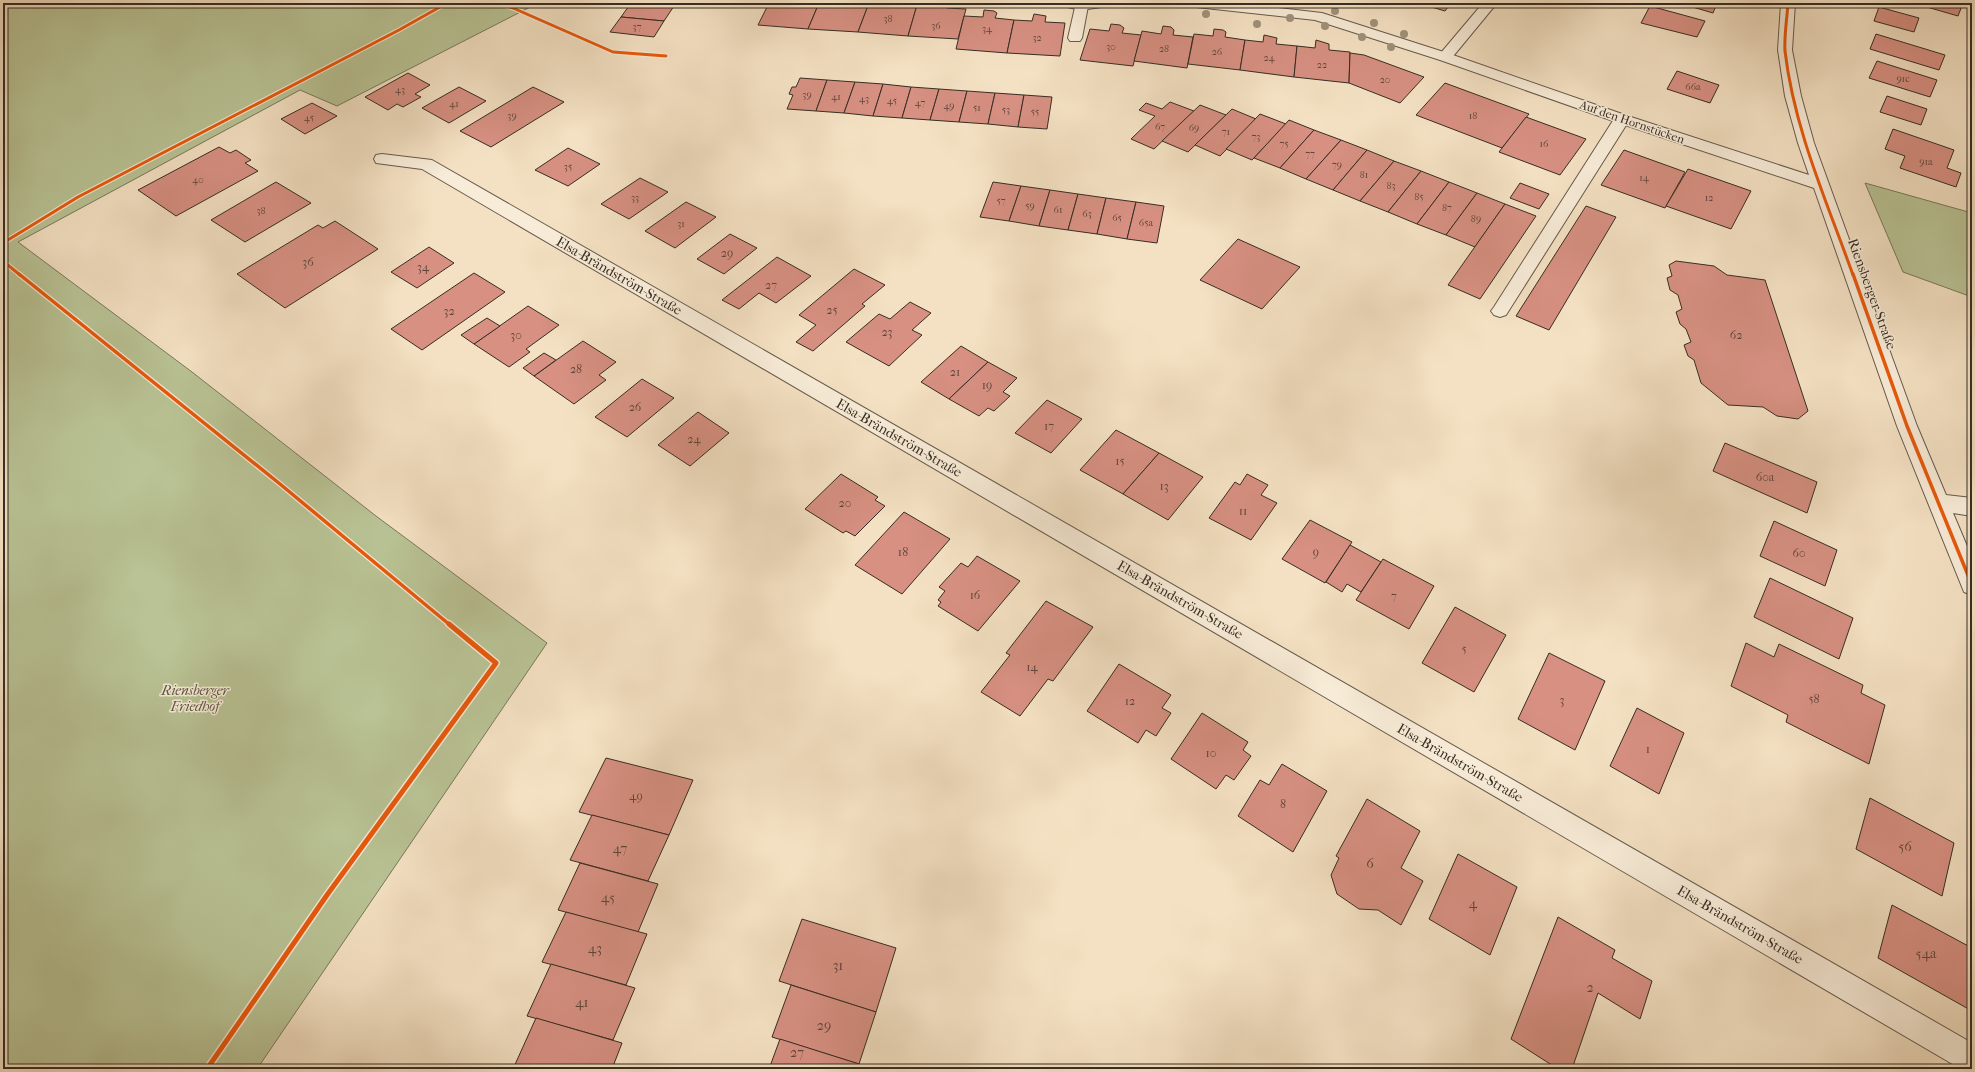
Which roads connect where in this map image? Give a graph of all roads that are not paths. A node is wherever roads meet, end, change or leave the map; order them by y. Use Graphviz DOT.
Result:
graph roads {
  1 [pos="1103,3"];
  2 [pos="1196,3"];
  3 [pos="1490,3"];
  4 [pos="1788,3"];
  5 [pos="1074,5"];
  6 [pos="1075,38"];
  7 [pos="1445,57"];
  8 [pos="1622,119"];
  9 [pos="382,159"];
  10 [pos="1820,185"];
  11 [pos="1500,311"];
  12 [pos="1937,502"];
  13 [pos="1972,508"];
  14 [pos="1972,585"];
  15 [pos="1972,1059"];
  1 -- 5 [label="street"];
  2 -- 7 [label="street, Auf den Hornstücken"];
  3 -- 7 [label="lane"];
  4 -- 10 [label="street, Riensberger Straße"];
  5 -- 6 [label="lane"];
  7 -- 8 [label="street, Auf den Hornstücken"];
  8 -- 10 [label="street, Auf den Hornstücken"];
  8 -- 11 [label="lane"];
  9 -- 15 [label="street, Elsa-Brändström-Straße"];
  10 -- 12 [label="street, Riensberger Straße"];
  12 -- 13 [label="street"];
  12 -- 14 [label="street, Riensberger Straße"];
}
